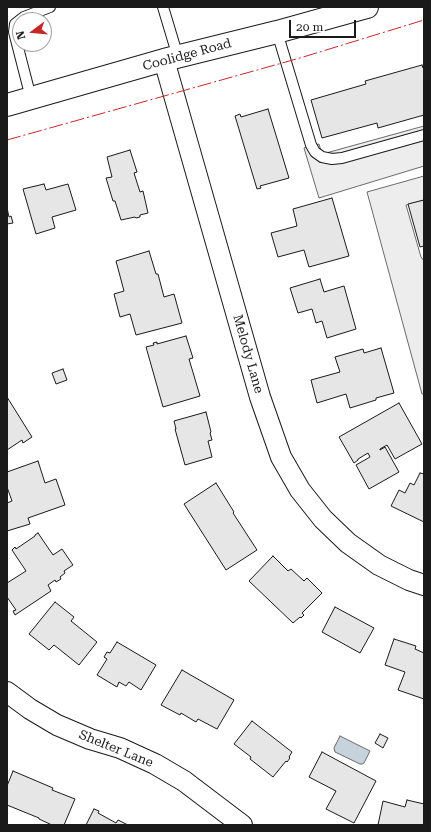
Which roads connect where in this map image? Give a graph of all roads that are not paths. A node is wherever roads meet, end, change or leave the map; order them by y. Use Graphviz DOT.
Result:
graph roads {
  1 [pos="50,7"];
  2 [pos="163,7"];
  3 [pos="367,7"];
  4 [pos="277,32"];
  5 [pos="171,59"];
  6 [pos="31,98"];
  7 [pos="7,105"];
  8 [pos="424,134"];
  9 [pos="424,585"];
  10 [pos="7,692"];
  11 [pos="242,825"];
  1 -- 6 [label="lane"];
  2 -- 5 [label="lane"];
  3 -- 4 [label="street, Coolidge Road"];
  4 -- 5 [label="street, Coolidge Road"];
  4 -- 8 [label="lane"];
  5 -- 6 [label="street, Coolidge Road"];
  5 -- 9 [label="street, Melody Lane"];
  6 -- 7 [label="street, Coolidge Road"];
  10 -- 11 [label="street, Shelter Lane"];
}
